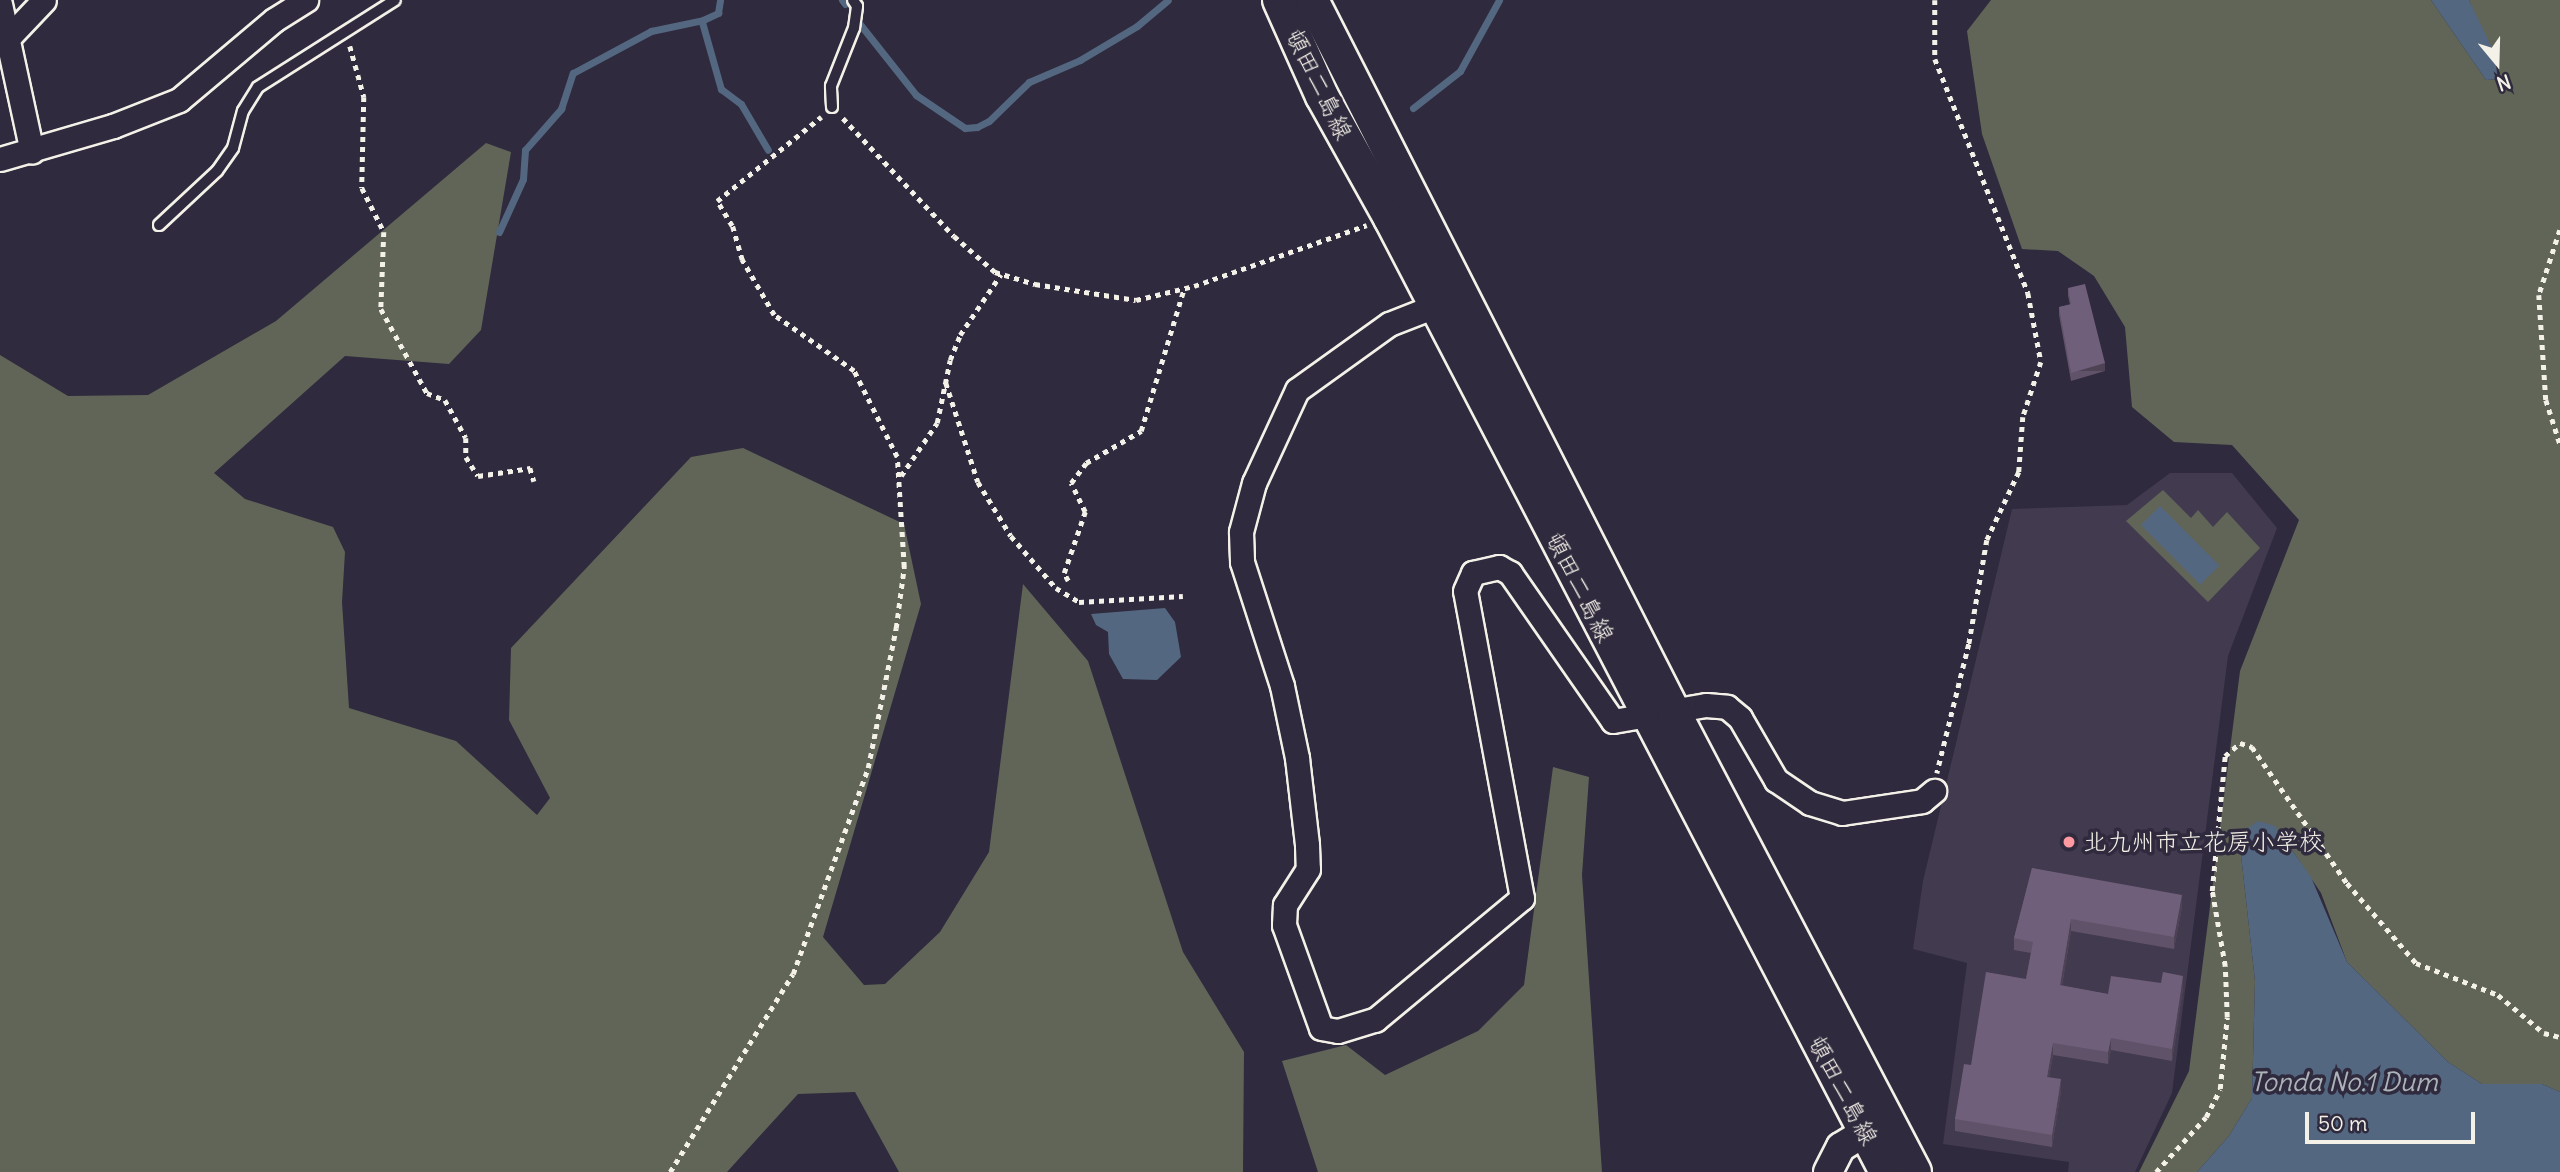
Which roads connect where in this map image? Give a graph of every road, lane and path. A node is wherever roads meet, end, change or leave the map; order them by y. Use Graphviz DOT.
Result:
graph roads {
  1 [pos="44,0"];
  2 [pos="306,0"];
  3 [pos="395,0"];
  4 [pos="853,0"];
  5 [pos="1279,0"];
  6 [pos="1312,0"];
  7 [pos="1935,0"];
  8 [pos="0,4"];
  9 [pos="346,32"];
  10 [pos="8,38"];
  11 [pos="832,107"];
  12 [pos="32,152"];
  13 [pos="0,159"];
  14 [pos="1390,218"];
  15 [pos="159,225"];
  16 [pos="2560,230"];
  17 [pos="1002,274"];
  18 [pos="1185,289"];
  19 [pos="1435,306"];
  20 [pos="946,383"];
  21 [pos="2560,444"];
  22 [pos="900,478"];
  23 [pos="534,481"];
  24 [pos="1068,581"];
  25 [pos="1183,596"];
  26 [pos="1659,713"];
  27 [pos="1934,791"];
  28 [pos="2560,1037"];
  29 [pos="1876,1126"];
  30 [pos="670,1172"];
  31 [pos="1828,1172"];
  32 [pos="1886,1172"];
  33 [pos="1915,1172"];
  34 [pos="2156,1172"];
  1 -- 10 [label="street"];
  2 -- 12 [label="street"];
  3 -- 9 [label="lane"];
  4 -- 11 [label="lane"];
  5 -- 14 [label="main road, 頓田二島線"];
  6 -- 26 [label="main road, 頓田二島線"];
  7 -- 27 [label="path"];
  8 -- 10 [label="street"];
  9 -- 15 [label="lane"];
  9 -- 23 [label="path"];
  10 -- 12 [label="street"];
  11 -- 17 [label="path"];
  11 -- 22 [label="path"];
  12 -- 13 [label="street"];
  14 -- 18 [label="path"];
  14 -- 19 [label="main road, 頓田二島線"];
  16 -- 21 [label="path"];
  17 -- 18 [label="path"];
  17 -- 20 [label="path"];
  18 -- 24 [label="path"];
  19 -- 26 [label="main road, 頓田二島線"];
  19 -- 26 [label="street"];
  20 -- 22 [label="path"];
  20 -- 25 [label="path"];
  22 -- 30 [label="path"];
  26 -- 27 [label="street"];
  26 -- 29 [label="main road, 頓田二島線"];
  28 -- 34 [label="path"];
  29 -- 31 [label="street"];
  29 -- 32 [label="main road, 頓田二島線"];
  29 -- 33 [label="main road, 頓田二島線"];
}
